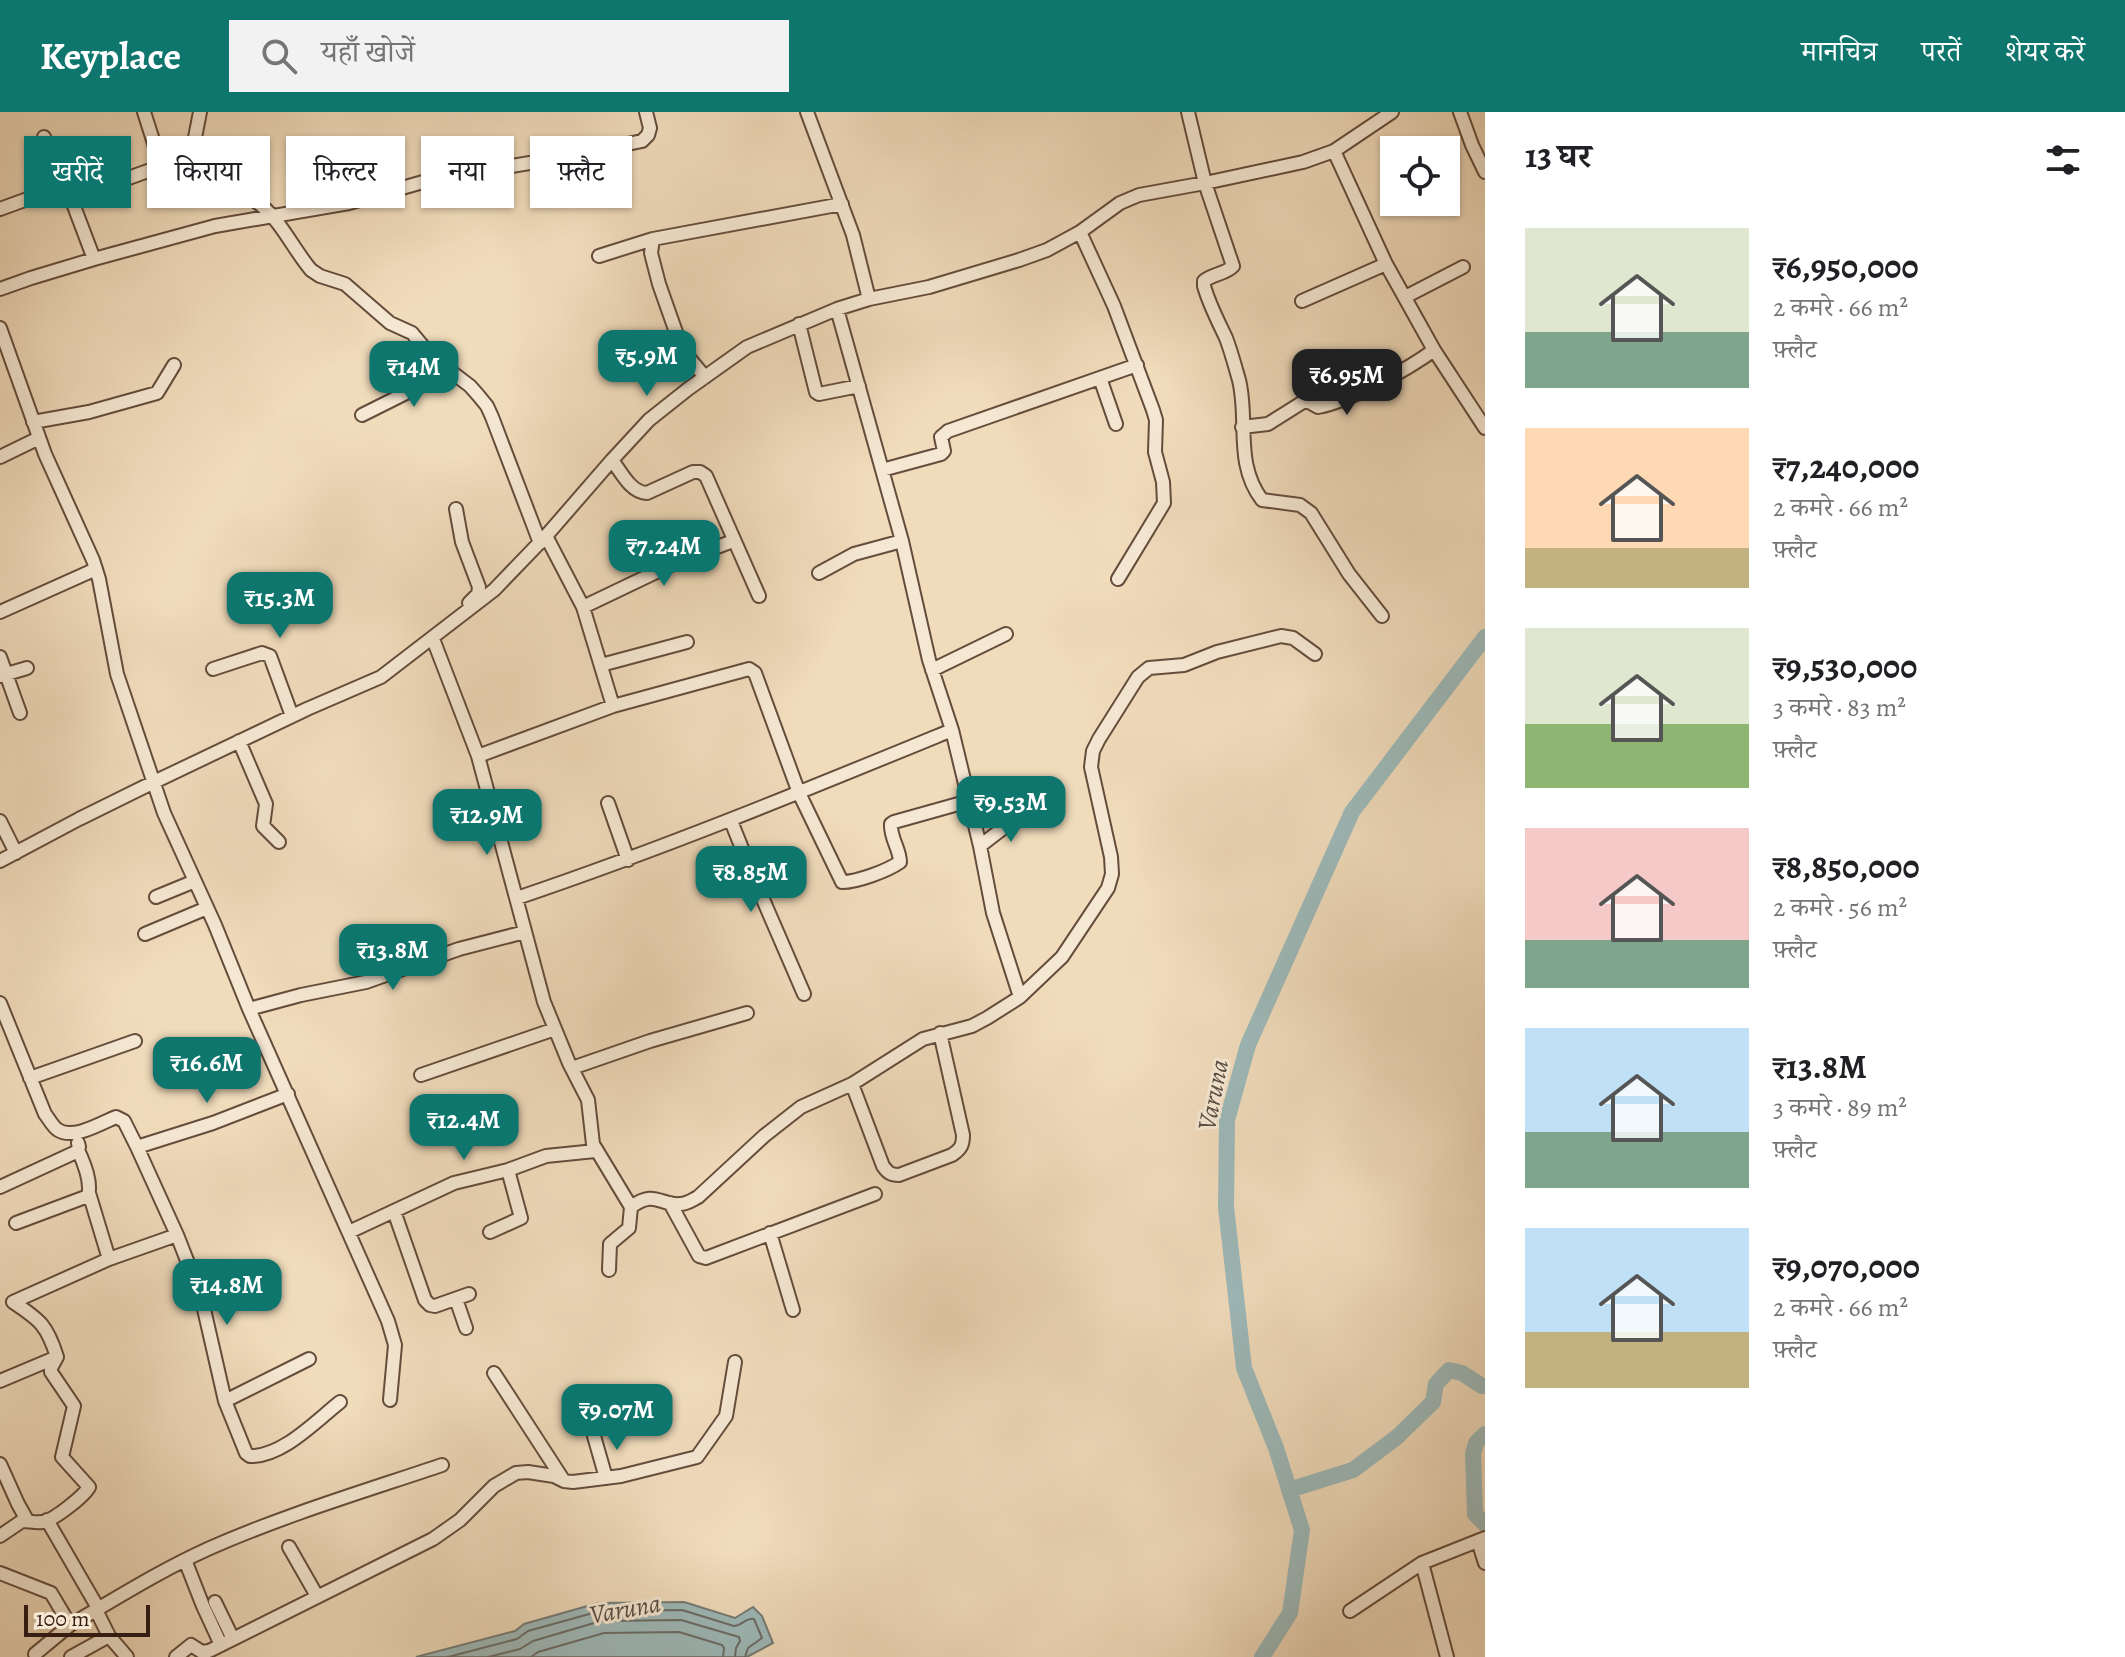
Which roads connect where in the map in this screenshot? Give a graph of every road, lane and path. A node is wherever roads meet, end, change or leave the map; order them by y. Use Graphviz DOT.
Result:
graph roads {
  1 [pos="144,112"];
  2 [pos="200,112"];
  3 [pos="646,112"];
  4 [pos="807,112"];
  5 [pos="1188,112"];
  6 [pos="1392,112"];
  7 [pos="1460,112"];
  8 [pos="1334,151"];
  9 [pos="1485,172"];
  10 [pos="131,177"];
  11 [pos="1205,183"];
  12 [pos="24,200"];
  13 [pos="842,204"];
  14 [pos="74,208"];
  15 [pos="0,209"];
  16 [pos="265,217"];
  17 [pos="1080,232"];
  18 [pos="653,239"];
  19 [pos="599,256"];
  20 [pos="94,259"];
  21 [pos="1386,264"];
  22 [pos="1463,267"];
  23 [pos="0,289"];
  24 [pos="1405,297"];
  25 [pos="869,299"];
  26 [pos="1302,301"];
  27 [pos="837,309"];
  28 [pos="799,324"];
  29 [pos="0,331"];
  30 [pos="1434,350"];
  31 [pos="174,365"];
  32 [pos="1137,365"];
  33 [pos="450,371"];
  34 [pos="705,377"];
  35 [pos="1100,378"];
  36 [pos="859,386"];
  37 [pos="362,415"];
  38 [pos="33,422"];
  39 [pos="1116,424"];
  40 [pos="1242,427"];
  41 [pos="1485,428"];
  42 [pos="39,438"];
  43 [pos="0,457"];
  44 [pos="612,460"];
  45 [pos="882,470"];
  46 [pos="456,509"];
  47 [pos="543,539"];
  48 [pos="733,541"];
  49 [pos="902,541"];
  50 [pos="96,569"];
  51 [pos="819,573"];
  52 [pos="1118,579"];
  53 [pos="759,596"];
  54 [pos="583,607"];
  55 [pos="0,612"];
  56 [pos="1382,616"];
  57 [pos="458,619"];
  58 [pos="1006,634"];
  59 [pos="433,639"];
  60 [pos="687,642"];
  61 [pos="1315,654"];
  62 [pos="0,657"];
  63 [pos="601,665"];
  64 [pos="27,668"];
  65 [pos="213,669"];
  66 [pos="932,670"];
  67 [pos="3,675"];
  68 [pos="613,706"];
  69 [pos="20,713"];
  70 [pos="292,716"];
  71 [pos="952,730"];
  72 [pos="239,741"];
  73 [pos="478,756"];
  74 [pos="154,782"];
  75 [pos="799,793"];
  76 [pos="969,801"];
  77 [pos="608,803"];
  78 [pos="1020,815"];
  79 [pos="0,821"];
  80 [pos="731,821"];
  81 [pos="279,842"];
  82 [pos="980,846"];
  83 [pos="16,853"];
  84 [pos="628,860"];
  85 [pos="0,861"];
  86 [pos="195,881"];
  87 [pos="156,897"];
  88 [pos="517,898"];
  89 [pos="207,908"];
  90 [pos="525,932"];
  91 [pos="145,934"];
  92 [pos="804,994"];
  93 [pos="1020,997"];
  94 [pos="0,1003"];
  95 [pos="249,1009"];
  96 [pos="747,1013"];
  97 [pos="555,1029"];
  98 [pos="940,1033"];
  99 [pos="135,1041"];
  100 [pos="572,1068"];
  101 [pos="421,1075"];
  102 [pos="30,1078"];
  103 [pos="852,1084"];
  104 [pos="288,1094"];
  105 [pos="75,1133"];
  106 [pos="137,1147"];
  107 [pos="78,1150"];
  108 [pos="595,1151"];
  109 [pos="508,1170"];
  110 [pos="0,1187"];
  111 [pos="89,1193"];
  112 [pos="875,1194"];
  113 [pos="670,1203"];
  114 [pos="631,1207"];
  115 [pos="394,1211"];
  116 [pos="16,1223"];
  117 [pos="349,1232"];
  118 [pos="490,1232"];
  119 [pos="770,1233"];
  120 [pos="177,1235"];
  121 [pos="109,1259"];
  122 [pos="609,1270"];
  123 [pos="469,1294"];
  124 [pos="456,1299"];
  125 [pos="793,1310"];
  126 [pos="466,1328"];
  127 [pos="57,1357"];
  128 [pos="309,1359"];
  129 [pos="735,1362"];
  130 [pos="494,1373"];
  131 [pos="0,1381"];
  132 [pos="390,1400"];
  133 [pos="225,1401"];
  134 [pos="340,1402"];
  135 [pos="594,1436"];
  136 [pos="0,1464"];
  137 [pos="442,1465"];
  138 [pos="606,1478"];
  139 [pos="564,1481"];
  140 [pos="27,1520"];
  141 [pos="47,1520"];
  142 [pos="0,1536"];
  143 [pos="1482,1539"];
  144 [pos="289,1547"];
  145 [pos="185,1560"];
  146 [pos="1422,1563"];
  147 [pos="1485,1563"];
  148 [pos="0,1573"];
  149 [pos="317,1596"];
  150 [pos="215,1602"];
  151 [pos="97,1609"];
  152 [pos="1350,1611"];
  153 [pos="70,1625"];
  154 [pos="109,1636"];
  155 [pos="227,1642"];
  156 [pos="35,1654"];
  157 [pos="71,1657"];
  158 [pos="127,1657"];
  159 [pos="176,1657"];
  160 [pos="1447,1657"];
  1 -- 10 [label="street"];
  2 -- 16 [label="street"];
  3 -- 16 [label="street"];
  4 -- 13 [label="street"];
  5 -- 11 [label="street"];
  6 -- 8 [label="street"];
  7 -- 9 [label="street"];
  8 -- 11 [label="street"];
  8 -- 21 [label="street"];
  11 -- 17 [label="street"];
  11 -- 40 [label="street"];
  12 -- 15 [label="street"];
  13 -- 18 [label="street"];
  13 -- 25 [label="street"];
  14 -- 20 [label="street"];
  16 -- 20 [label="street"];
  16 -- 33 [label="street"];
  17 -- 25 [label="street"];
  17 -- 32 [label="street"];
  18 -- 19 [label="street"];
  18 -- 34 [label="street"];
  20 -- 23 [label="street"];
  21 -- 24 [label="street"];
  21 -- 26 [label="street"];
  22 -- 24 [label="street"];
  24 -- 30 [label="street"];
  25 -- 27 [label="street"];
  27 -- 28 [label="street"];
  27 -- 36 [label="street"];
  28 -- 34 [label="street"];
  28 -- 36 [label="street"];
  29 -- 38 [label="street"];
  30 -- 40 [label="street"];
  30 -- 41 [label="street"];
  31 -- 38 [label="street"];
  32 -- 35 [label="street"];
  32 -- 52 [label="street"];
  33 -- 37 [label="street"];
  33 -- 47 [label="street"];
  34 -- 44 [label="street"];
  35 -- 39 [label="street"];
  35 -- 45 [label="street"];
  36 -- 45 [label="street"];
  38 -- 42 [label="street"];
  40 -- 56 [label="street"];
  42 -- 43 [label="street"];
  42 -- 50 [label="street"];
  44 -- 47 [label="street"];
  44 -- 48 [label="street"];
  45 -- 49 [label="street"];
  46 -- 57 [label="street"];
  47 -- 54 [label="street"];
  47 -- 57 [label="street"];
  48 -- 53 [label="street"];
  48 -- 54 [label="street"];
  49 -- 51 [label="street"];
  49 -- 66 [label="street"];
  50 -- 55 [label="street"];
  50 -- 74 [label="street"];
  54 -- 63 [label="street"];
  57 -- 59 [label="street"];
  58 -- 66 [label="street"];
  59 -- 70 [label="street"];
  59 -- 73 [label="street"];
  60 -- 63 [label="street"];
  61 -- 93 [label="street"];
  62 -- 67 [label="street"];
  63 -- 68 [label="street"];
  64 -- 67 [label="street"];
  65 -- 70 [label="street"];
  66 -- 71 [label="street"];
  67 -- 69 [label="street"];
  68 -- 73 [label="street"];
  68 -- 75 [label="street"];
  70 -- 72 [label="street"];
  71 -- 75 [label="street"];
  71 -- 76 [label="street"];
  72 -- 74 [label="street"];
  72 -- 81 [label="street"];
  73 -- 88 [label="street"];
  74 -- 83 [label="street"];
  74 -- 86 [label="street"];
  75 -- 76 [label="street"];
  75 -- 80 [label="street"];
  76 -- 82 [label="street"];
  77 -- 84 [label="street"];
  78 -- 82 [label="street"];
  79 -- 83 [label="street"];
  80 -- 84 [label="street"];
  80 -- 92 [label="street"];
  82 -- 93 [label="street"];
  83 -- 85 [label="street"];
  84 -- 88 [label="street"];
  86 -- 87 [label="street"];
  86 -- 89 [label="street"];
  88 -- 90 [label="street"];
  89 -- 91 [label="street"];
  89 -- 95 [label="street"];
  90 -- 95 [label="street"];
  90 -- 97 [label="street"];
  93 -- 98 [label="street"];
  94 -- 102 [label="street"];
  95 -- 104 [label="street"];
  96 -- 100 [label="street"];
  97 -- 100 [label="street"];
  97 -- 101 [label="street"];
  98 -- 103 [label="street"];
  98 -- 103 [label="street"];
  99 -- 102 [label="street"];
  100 -- 108 [label="street"];
  102 -- 105 [label="street"];
  103 -- 113 [label="street"];
  104 -- 106 [label="street"];
  104 -- 117 [label="street"];
  105 -- 106 [label="street"];
  105 -- 107 [label="street"];
  106 -- 120 [label="street"];
  107 -- 110 [label="street"];
  107 -- 111 [label="street"];
  108 -- 109 [label="street"];
  108 -- 114 [label="street"];
  109 -- 115 [label="street"];
  109 -- 118 [label="street"];
  111 -- 116 [label="street"];
  111 -- 121 [label="street"];
  112 -- 119 [label="street"];
  113 -- 114 [label="street"];
  113 -- 119 [label="street"];
  114 -- 122 [label="street"];
  115 -- 117 [label="street"];
  115 -- 124 [label="street"];
  117 -- 132 [label="street"];
  119 -- 125 [label="street"];
  120 -- 121 [label="street"];
  120 -- 133 [label="street"];
  121 -- 127 [label="street"];
  123 -- 124 [label="street"];
  124 -- 126 [label="street"];
  127 -- 131 [label="street"];
  127 -- 141 [label="street"];
  128 -- 133 [label="street"];
  129 -- 138 [label="street"];
  130 -- 139 [label="street"];
  133 -- 134 [label="street"];
  135 -- 138 [label="street"];
  136 -- 140 [label="street"];
  137 -- 145 [label="street"];
  138 -- 139 [label="street"];
  139 -- 149 [label="street"];
  140 -- 141 [label="street"];
  140 -- 142 [label="street"];
  141 -- 151 [label="street"];
  143 -- 146 [label="street"];
  143 -- 147 [label="street"];
  144 -- 149 [label="street"];
  145 -- 151 [label="street"];
  145 -- 155 [label="street"];
  146 -- 152 [label="street"];
  146 -- 160 [label="street"];
  148 -- 153 [label="street"];
  149 -- 155 [label="street"];
  150 -- 155 [label="street"];
  151 -- 153 [label="street"];
  151 -- 154 [label="street"];
  153 -- 156 [label="street"];
  154 -- 157 [label="street"];
  154 -- 158 [label="street"];
  155 -- 159 [label="street"];
}
